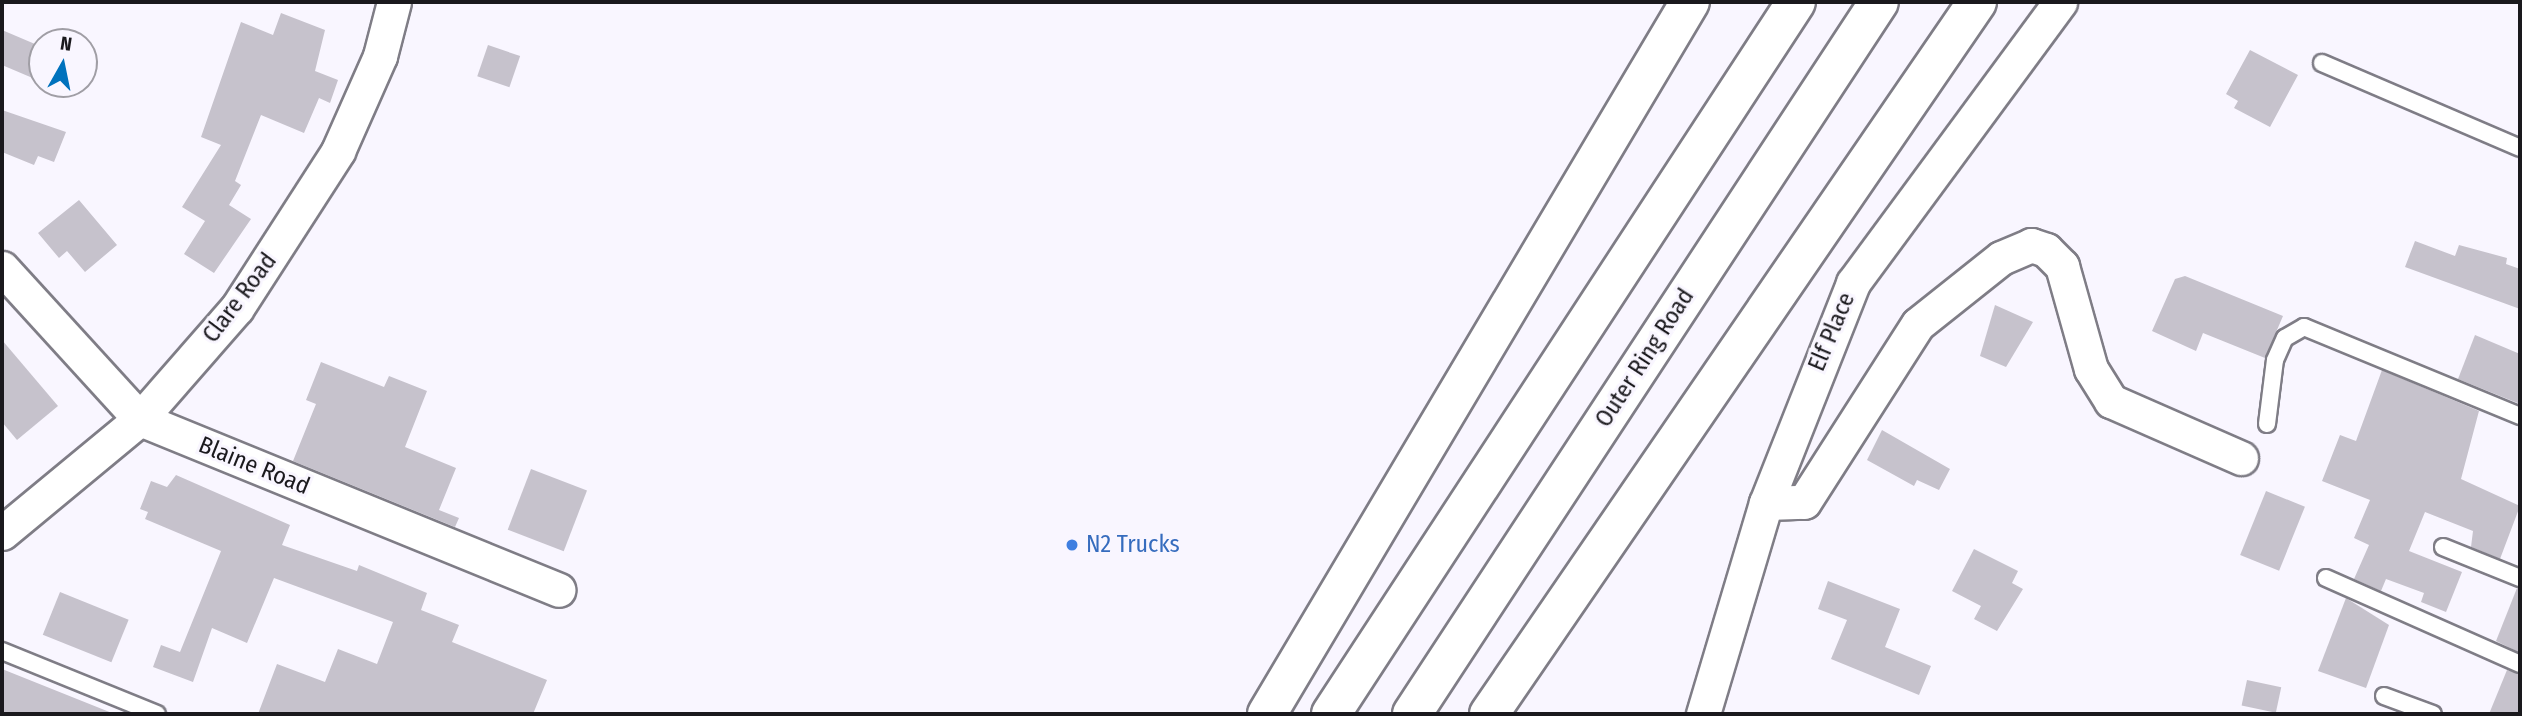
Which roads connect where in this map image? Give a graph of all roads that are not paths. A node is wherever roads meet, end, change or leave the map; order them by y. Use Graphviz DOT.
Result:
graph roads {
  1 [pos="394,2"];
  2 [pos="1690,2"];
  3 [pos="1796,2"];
  4 [pos="1879,2"];
  5 [pos="1977,2"];
  6 [pos="2060,2"];
  7 [pos="2322,63"];
  8 [pos="2520,148"];
  9 [pos="2,268"];
  10 [pos="2520,416"];
  11 [pos="141,419"];
  12 [pos="2267,424"];
  13 [pos="2241,458"];
  14 [pos="1766,503"];
  15 [pos="2,533"];
  16 [pos="2444,547"];
  17 [pos="2326,578"];
  18 [pos="2520,578"];
  19 [pos="558,590"];
  20 [pos="2,651"];
  21 [pos="2520,664"];
  22 [pos="2384,696"];
  23 [pos="157,714"];
  24 [pos="1267,714"];
  25 [pos="1331,714"];
  26 [pos="1412,714"];
  27 [pos="1489,714"];
  28 [pos="1703,714"];
  29 [pos="2434,714"];
  1 -- 11 [label="street, Clare Road"];
  2 -- 24 [label="highway"];
  3 -- 25 [label="highway"];
  4 -- 26 [label="highway, Outer Ring Road"];
  5 -- 27 [label="highway"];
  6 -- 14 [label="street, Elf Place"];
  7 -- 8 [label="lane"];
  9 -- 11 [label="street, Blaine Road"];
  10 -- 12 [label="lane"];
  11 -- 15 [label="street, Clare Road"];
  11 -- 19 [label="street, Blaine Road"];
  13 -- 14 [label="street"];
  14 -- 28 [label="street, Elf Place"];
  16 -- 18 [label="lane"];
  17 -- 21 [label="lane"];
  20 -- 23 [label="lane"];
  22 -- 29 [label="lane"];
}
